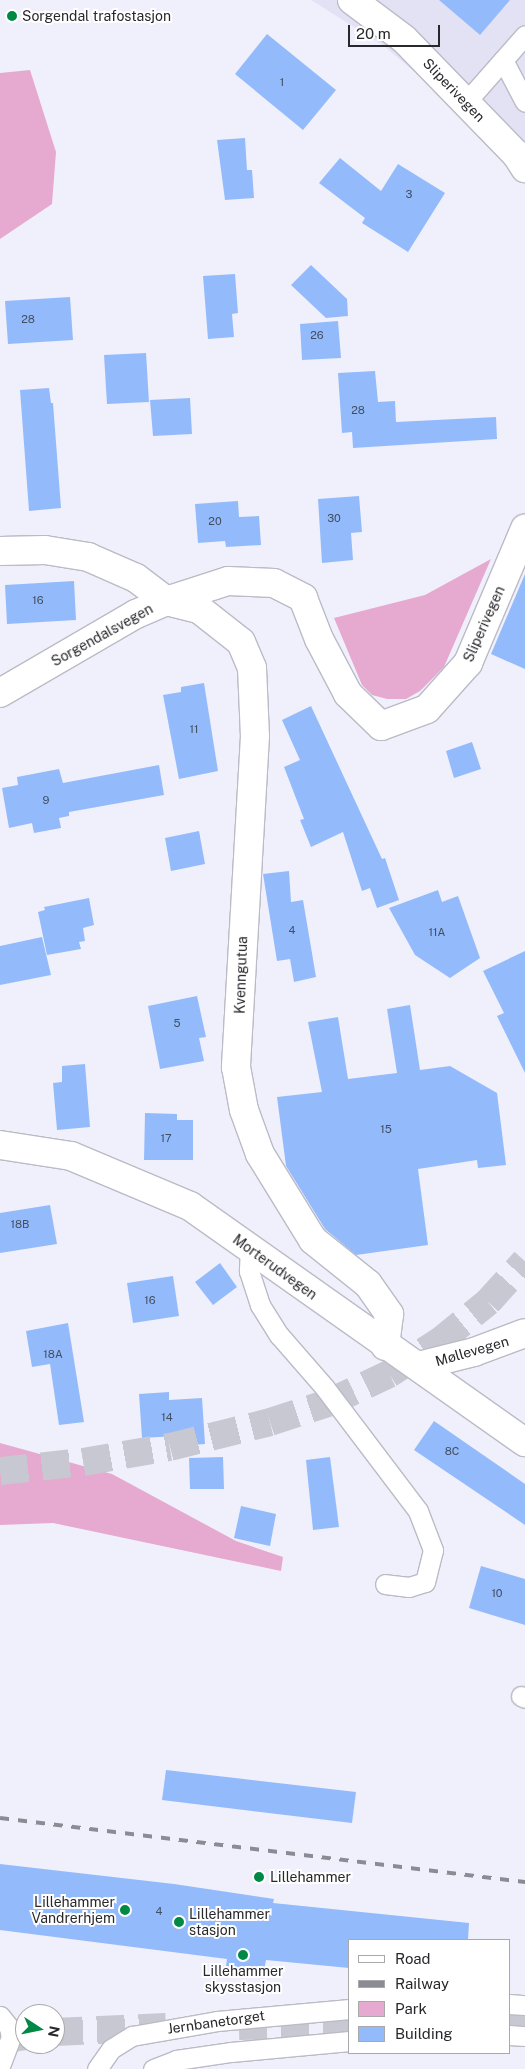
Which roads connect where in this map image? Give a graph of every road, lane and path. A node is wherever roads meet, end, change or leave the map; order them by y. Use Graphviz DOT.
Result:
graph roads {
  1 [pos="352,0"];
  2 [pos="525,35"];
  3 [pos="503,60"];
  4 [pos="466,102"];
  5 [pos="525,102"];
  6 [pos="525,168"];
  7 [pos="525,529"];
  8 [pos="0,551"];
  9 [pos="166,601"];
  10 [pos="0,693"];
  11 [pos="427,710"];
  12 [pos="0,1146"];
  13 [pos="250,1249"];
  14 [pos="525,1333"];
  15 [pos="385,1346"];
  16 [pos="418,1366"];
  17 [pos="525,1442"];
  18 [pos="385,1584"];
  19 [pos="510,2004"];
  20 [pos="525,2005"];
  21 [pos="348,2009"];
  22 [pos="0,2016"];
  23 [pos="510,2035"];
  24 [pos="525,2036"];
  25 [pos="348,2041"];
  26 [pos="0,2064"];
  27 [pos="97,2069"];
  28 [pos="153,2069"];
  1 -- 4 [label="street, Sliperivegen"];
  2 -- 3 [label="lane"];
  3 -- 4 [label="lane"];
  3 -- 5 [label="lane"];
  4 -- 6 [label="street, Sliperivegen"];
  7 -- 11 [label="street, Sliperivegen"];
  8 -- 9 [label="street"];
  9 -- 10 [label="street, Sorgendalsvegen"];
  9 -- 11 [label="street, Sorgendalsvegen"];
  9 -- 15 [label="street, Kvenngutua"];
  12 -- 13 [label="street, Morterudvegen"];
  13 -- 15 [label="street, Morterudvegen"];
  13 -- 18 [label="lane"];
  14 -- 16 [label="street, Møllevegen"];
  15 -- 16 [label="street, Morterudvegen"];
  16 -- 17 [label="street, Morterudvegen"];
  19 -- 20 [label="lane"];
  21 -- 27 [label="lane, Jernbanetorget"];
  22 -- 26 [label="lane"];
  23 -- 24 [label="lane"];
  25 -- 28 [label="lane"];
}
